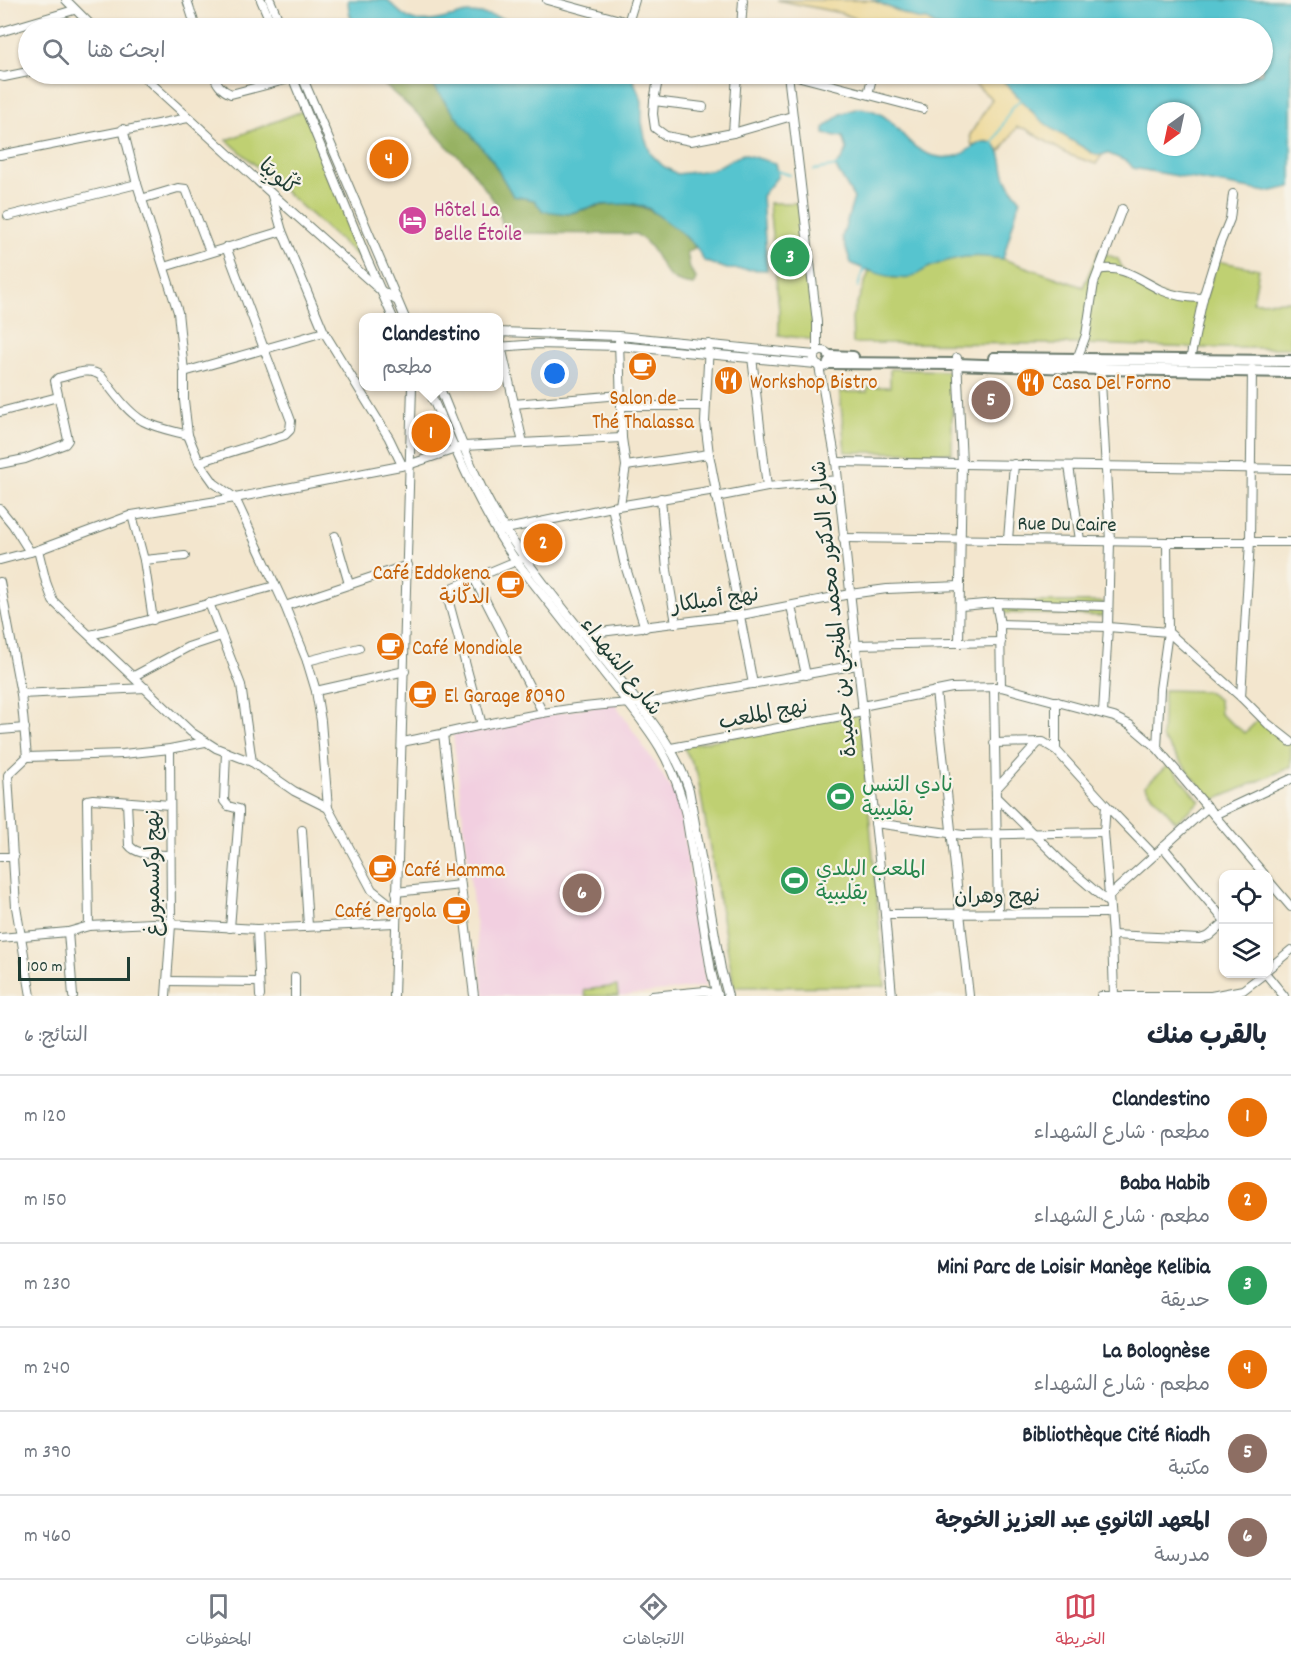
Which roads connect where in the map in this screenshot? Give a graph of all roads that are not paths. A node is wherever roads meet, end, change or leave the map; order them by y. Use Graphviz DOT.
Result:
graph roads {
  1 [pos="66,0"];
  2 [pos="187,0"];
  3 [pos="261,0"];
  4 [pos="270,0"];
  5 [pos="547,0"];
  6 [pos="635,0"];
  7 [pos="743,0"];
  8 [pos="74,10"];
  9 [pos="47,18"];
  10 [pos="83,18"];
  11 [pos="193,18"];
  12 [pos="269,18"];
  13 [pos="278,18"];
  14 [pos="613,18"];
  15 [pos="629,18"];
  16 [pos="742,18"];
  17 [pos="18,27"];
  18 [pos="0,32"];
  19 [pos="18,74"];
  20 [pos="0,76"];
  21 [pos="152,84"];
  22 [pos="217,84"];
  23 [pos="265,84"];
  24 [pos="295,84"];
  25 [pos="305,84"];
  26 [pos="657,84"];
  27 [pos="736,84"];
  28 [pos="790,84"];
  29 [pos="828,84"];
  30 [pos="870,84"];
  31 [pos="868,94"];
  32 [pos="654,101"];
  33 [pos="703,107"];
  34 [pos="923,108"];
  35 [pos="792,116"];
  36 [pos="188,118"];
  37 [pos="123,129"];
  38 [pos="733,132"];
  39 [pos="0,155"];
  40 [pos="136,184"];
  41 [pos="272,194"];
  42 [pos="1233,194"];
  43 [pos="141,199"];
  44 [pos="1122,209"];
  45 [pos="8,216"];
  46 [pos="282,231"];
  47 [pos="226,247"];
  48 [pos="210,252"];
  49 [pos="164,267"];
  50 [pos="1099,270"];
  51 [pos="380,290"];
  52 [pos="1203,298"];
  53 [pos="396,300"];
  54 [pos="391,313"];
  55 [pos="404,313"];
  56 [pos="324,332"];
  57 [pos="503,332"];
  58 [pos="619,336"];
  59 [pos="618,346"];
  60 [pos="503,347"];
  61 [pos="709,348"];
  62 [pos="263,349"];
  63 [pos="752,357"];
  64 [pos="503,359"];
  65 [pos="822,359"];
  66 [pos="1077,359"];
  67 [pos="1190,360"];
  68 [pos="956,361"];
  69 [pos="1291,361"];
  70 [pos="1100,364"];
  71 [pos="1252,366"];
  72 [pos="184,372"];
  73 [pos="1291,372"];
  74 [pos="359,389"];
  75 [pos="360,391"];
  76 [pos="412,391"];
  77 [pos="429,391"];
  78 [pos="441,391"];
  79 [pos="621,395"];
  80 [pos="58,397"];
  81 [pos="514,404"];
  82 [pos="621,406"];
  83 [pos="705,406"];
  84 [pos="0,412"];
  85 [pos="188,435"];
  86 [pos="622,438"];
  87 [pos="523,443"];
  88 [pos="464,446"];
  89 [pos="455,448"];
  90 [pos="709,454"];
  91 [pos="200,462"];
  92 [pos="836,462"];
  93 [pos="0,464"];
  94 [pos="411,464"];
  95 [pos="962,464"];
  96 [pos="1014,464"];
  97 [pos="402,465"];
  98 [pos="468,466"];
  99 [pos="626,466"];
  100 [pos="1070,466"];
  101 [pos="1106,466"];
  102 [pos="1252,467"];
  103 [pos="1291,469"];
  104 [pos="837,480"];
  105 [pos="767,486"];
  106 [pos="716,494"];
  107 [pos="235,498"];
  108 [pos="661,498"];
  109 [pos="616,506"];
  110 [pos="0,509"];
  111 [pos="132,515"];
  112 [pos="500,530"];
  113 [pos="336,536"];
  114 [pos="843,538"];
  115 [pos="961,538"];
  116 [pos="1008,540"];
  117 [pos="1080,540"];
  118 [pos="1250,541"];
  119 [pos="1110,542"];
  120 [pos="1167,542"];
  121 [pos="1291,542"];
  122 [pos="34,551"];
  123 [pos="184,556"];
  124 [pos="525,557"];
  125 [pos="0,560"];
  126 [pos="144,560"];
  127 [pos="516,561"];
  128 [pos="408,565"];
  129 [pos="474,578"];
  130 [pos="0,582"];
  131 [pos="349,584"];
  132 [pos="275,586"];
  133 [pos="960,586"];
  134 [pos="850,594"];
  135 [pos="209,603"];
  136 [pos="996,603"];
  137 [pos="285,606"];
  138 [pos="791,606"];
  139 [pos="961,606"];
  140 [pos="1108,606"];
  141 [pos="741,615"];
  142 [pos="153,620"];
  143 [pos="676,623"];
  144 [pos="1000,624"];
  145 [pos="1108,627"];
  146 [pos="645,628"];
  147 [pos="1168,632"];
  148 [pos="584,634"];
  149 [pos="90,635"];
  150 [pos="221,636"];
  151 [pos="1000,642"];
  152 [pos="960,643"];
  153 [pos="854,645"];
  154 [pos="359,648"];
  155 [pos="307,661"];
  156 [pos="857,665"];
  157 [pos="405,671"];
  158 [pos="806,675"];
  159 [pos="134,676"];
  160 [pos="753,684"];
  161 [pos="998,687"];
  162 [pos="146,688"];
  163 [pos="316,691"];
  164 [pos="936,691"];
  165 [pos="21,694"];
  166 [pos="1241,697"];
  167 [pos="1056,701"];
  168 [pos="627,703"];
  169 [pos="638,703"];
  170 [pos="862,709"];
  171 [pos="543,713"];
  172 [pos="1103,713"];
  173 [pos="482,725"];
  174 [pos="25,728"];
  175 [pos="0,730"];
  176 [pos="443,734"];
  177 [pos="205,742"];
  178 [pos="403,742"];
  179 [pos="1038,742"];
  180 [pos="1291,742"];
  181 [pos="994,743"];
  182 [pos="671,748"];
  183 [pos="1157,748"];
  184 [pos="170,749"];
  185 [pos="1056,750"];
  186 [pos="226,752"];
  187 [pos="27,757"];
  188 [pos="252,762"];
  189 [pos="4,775"];
  190 [pos="1291,779"];
  191 [pos="682,780"];
  192 [pos="996,793"];
  193 [pos="127,801"];
  194 [pos="170,805"];
  195 [pos="1106,805"];
  196 [pos="1208,807"];
  197 [pos="327,808"];
  198 [pos="1214,815"];
  199 [pos="875,823"];
  200 [pos="302,830"];
  201 [pos="1104,832"];
  202 [pos="952,834"];
  203 [pos="995,834"];
  204 [pos="1035,834"];
  205 [pos="1163,847"];
  206 [pos="170,855"];
  207 [pos="1154,855"];
  208 [pos="14,857"];
  209 [pos="0,858"];
  210 [pos="1261,870"];
  211 [pos="460,885"];
  212 [pos="1273,885"];
  213 [pos="396,892"];
  214 [pos="1109,900"];
  215 [pos="1291,907"];
  216 [pos="396,909"];
  217 [pos="998,913"];
  218 [pos="1109,913"];
  219 [pos="885,914"];
  220 [pos="960,914"];
  221 [pos="1219,915"];
  222 [pos="395,922"];
  223 [pos="1221,924"];
  224 [pos="171,925"];
  225 [pos="89,926"];
  226 [pos="308,926"];
  227 [pos="230,928"];
  228 [pos="256,929"];
  229 [pos="68,932"];
  230 [pos="1112,935"];
  231 [pos="20,936"];
  232 [pos="0,938"];
  233 [pos="1291,950"];
  234 [pos="1273,966"];
  235 [pos="295,977"];
  236 [pos="1260,978"];
  237 [pos="1268,978"];
  238 [pos="167,981"];
  239 [pos="259,982"];
  240 [pos="31,996"];
  241 [pos="72,996"];
  242 [pos="166,996"];
  243 [pos="260,996"];
  244 [pos="295,996"];
  245 [pos="394,996"];
  246 [pos="474,996"];
  247 [pos="651,996"];
  248 [pos="721,996"];
  249 [pos="892,996"];
  250 [pos="969,996"];
  251 [pos="1101,996"];
  252 [pos="1114,996"];
  253 [pos="1199,996"];
  254 [pos="1211,996"];
  255 [pos="1284,996"];
  1 -- 8 [label="street"];
  2 -- 11 [label="street"];
  3 -- 12 [label="street"];
  4 -- 13 [label="street"];
  5 -- 14 [label="street"];
  6 -- 15 [label="street"];
  7 -- 16 [label="street"];
  8 -- 9 [label="street"];
  8 -- 10 [label="street"];
  17 -- 18 [label="street"];
  19 -- 20 [label="street"];
  21 -- 36 [label="street, كْلُوبِيَا"];
  22 -- 23 [label="street"];
  24 -- 51 [label="street"];
  25 -- 53 [label="street"];
  26 -- 32 [label="street"];
  27 -- 38 [label="street"];
  28 -- 35 [label="street"];
  29 -- 31 [label="street"];
  30 -- 31 [label="street"];
  31 -- 34 [label="street"];
  32 -- 33 [label="street"];
  32 -- 38 [label="street"];
  35 -- 38 [label="street"];
  35 -- 65 [label="street"];
  36 -- 37 [label="street"];
  36 -- 41 [label="street, كْلُوبِيَا"];
  37 -- 39 [label="street"];
  37 -- 40 [label="street"];
  40 -- 43 [label="street"];
  40 -- 45 [label="street"];
  41 -- 46 [label="street"];
  41 -- 51 [label="street, كْلُوبِيَا"];
  42 -- 52 [label="street"];
  43 -- 48 [label="street"];
  43 -- 49 [label="street"];
  44 -- 50 [label="street"];
  46 -- 47 [label="street"];
  46 -- 56 [label="street"];
  47 -- 48 [label="street"];
  47 -- 62 [label="street"];
  48 -- 49 [label="street"];
  49 -- 72 [label="street"];
  50 -- 52 [label="street"];
  50 -- 66 [label="street"];
  51 -- 53 [label="street, كْلُوبِيَا"];
  51 -- 54 [label="street"];
  52 -- 67 [label="street"];
  53 -- 55 [label="street"];
  56 -- 62 [label="street"];
  56 -- 74 [label="street"];
  57 -- 58 [label="street"];
  58 -- 59 [label="street"];
  58 -- 61 [label="street"];
  59 -- 60 [label="street"];
  59 -- 61 [label="street"];
  59 -- 79 [label="street"];
  61 -- 63 [label="street"];
  61 -- 65 [label="street"];
  61 -- 83 [label="street"];
  62 -- 72 [label="street"];
  62 -- 91 [label="street"];
  63 -- 65 [label="street"];
  63 -- 105 [label="street"];
  64 -- 81 [label="street"];
  65 -- 68 [label="main road"];
  65 -- 92 [label="street, شارع الدكتور محمد المنجي بن حميدة"];
  66 -- 68 [label="main road"];
  66 -- 70 [label="main road"];
  67 -- 70 [label="main road"];
  67 -- 71 [label="main road"];
  68 -- 70 [label="main road"];
  68 -- 95 [label="street"];
  69 -- 71 [label="main road"];
  70 -- 71 [label="main road"];
  70 -- 101 [label="street"];
  71 -- 73 [label="main road"];
  71 -- 102 [label="street"];
  72 -- 85 [label="street"];
  75 -- 97 [label="street"];
  76 -- 94 [label="street"];
  77 -- 89 [label="street, شارع الشهداء"];
  78 -- 88 [label="street, شارع الشهداء"];
  79 -- 81 [label="street"];
  79 -- 82 [label="street"];
  80 -- 84 [label="street"];
  80 -- 85 [label="street"];
  80 -- 93 [label="street"];
  81 -- 87 [label="street"];
  82 -- 83 [label="street"];
  82 -- 86 [label="street"];
  83 -- 90 [label="street"];
  85 -- 91 [label="street"];
  86 -- 87 [label="street"];
  86 -- 99 [label="street"];
  87 -- 88 [label="street"];
  88 -- 89 [label="street"];
  88 -- 98 [label="street, شارع الشهداء"];
  89 -- 94 [label="street"];
  89 -- 98 [label="street, شارع الشهداء"];
  90 -- 99 [label="street"];
  90 -- 106 [label="street"];
  91 -- 107 [label="street"];
  92 -- 95 [label="street"];
  92 -- 104 [label="street, شارع الدكتور محمد المنجي بن حميدة"];
  94 -- 97 [label="street"];
  94 -- 128 [label="street"];
  95 -- 96 [label="street"];
  95 -- 115 [label="street"];
  96 -- 100 [label="street"];
  96 -- 116 [label="street"];
  97 -- 107 [label="street"];
  98 -- 112 [label="street, شارع الشهداء"];
  99 -- 109 [label="street"];
  100 -- 101 [label="street"];
  100 -- 117 [label="street"];
  101 -- 102 [label="street"];
  101 -- 119 [label="street"];
  102 -- 103 [label="street"];
  102 -- 118 [label="street"];
  104 -- 105 [label="street"];
  104 -- 114 [label="street, شارع الدكتور محمد المنجي بن حميدة"];
  105 -- 106 [label="street"];
  106 -- 108 [label="street"];
  106 -- 141 [label="street"];
  107 -- 111 [label="street"];
  107 -- 132 [label="street"];
  108 -- 109 [label="street"];
  108 -- 143 [label="street"];
  109 -- 112 [label="street"];
  109 -- 146 [label="street"];
  110 -- 122 [label="street"];
  111 -- 122 [label="street"];
  111 -- 126 [label="street"];
  112 -- 124 [label="street, شارع الشهداء"];
  112 -- 127 [label="street, شارع الشهداء"];
  113 -- 131 [label="street"];
  114 -- 115 [label="street, Rue Du Caire"];
  114 -- 134 [label="street, شارع الدكتور محمد المنجي بن حميدة"];
  115 -- 116 [label="street, Rue Du Caire"];
  115 -- 133 [label="street"];
  116 -- 117 [label="street, Rue Du Caire"];
  117 -- 119 [label="street, Rue Du Caire"];
  118 -- 120 [label="street, Rue Du Caire"];
  118 -- 121 [label="street, Rue Du Caire"];
  118 -- 166 [label="street"];
  119 -- 120 [label="street, Rue Du Caire"];
  119 -- 140 [label="street"];
  120 -- 147 [label="street"];
  122 -- 125 [label="street"];
  122 -- 149 [label="street"];
  123 -- 126 [label="street"];
  124 -- 127 [label="street"];
  124 -- 148 [label="street, شارع الشهداء"];
  126 -- 142 [label="street"];
  127 -- 129 [label="street"];
  127 -- 168 [label="street, شارع الشهداء"];
  128 -- 131 [label="street"];
  128 -- 157 [label="street"];
  129 -- 171 [label="street"];
  129 -- 173 [label="street"];
  130 -- 165 [label="street"];
  131 -- 137 [label="street"];
  132 -- 135 [label="street"];
  132 -- 137 [label="street"];
  133 -- 134 [label="street, نهج أميلكار"];
  133 -- 139 [label="street"];
  134 -- 138 [label="street, نهج أميلكار"];
  134 -- 153 [label="street, شارع الدكتور محمد المنجي بن حميدة"];
  135 -- 142 [label="street"];
  135 -- 150 [label="street"];
  136 -- 139 [label="street"];
  136 -- 140 [label="street"];
  136 -- 144 [label="street"];
  137 -- 155 [label="street"];
  138 -- 141 [label="street, نهج أميلكار"];
  138 -- 158 [label="street"];
  139 -- 152 [label="street"];
  140 -- 145 [label="street"];
  141 -- 143 [label="street, نهج أميلكار"];
  141 -- 160 [label="street"];
  142 -- 149 [label="street"];
  143 -- 146 [label="street, نهج أميلكار"];
  144 -- 145 [label="street"];
  144 -- 151 [label="street"];
  145 -- 147 [label="street"];
  145 -- 172 [label="street"];
  146 -- 148 [label="street, نهج أميلكار"];
  147 -- 166 [label="street"];
  147 -- 183 [label="street"];
  148 -- 169 [label="street, شارع الشهداء"];
  149 -- 159 [label="street"];
  150 -- 159 [label="street"];
  150 -- 188 [label="street"];
  151 -- 152 [label="street"];
  151 -- 161 [label="street"];
  152 -- 153 [label="street"];
  153 -- 156 [label="street, شارع الدكتور محمد المنجي بن حميدة"];
  154 -- 155 [label="street"];
  155 -- 163 [label="street"];
  156 -- 158 [label="street"];
  156 -- 170 [label="street, شارع الدكتور محمد المنجي بن حميدة"];
  157 -- 163 [label="street"];
  157 -- 178 [label="street"];
  158 -- 160 [label="street"];
  159 -- 162 [label="street"];
  160 -- 169 [label="street"];
  161 -- 164 [label="street, نهج الملعب"];
  161 -- 167 [label="street, نهج الملعب"];
  161 -- 181 [label="street"];
  162 -- 165 [label="street"];
  162 -- 177 [label="street"];
  163 -- 197 [label="street"];
  164 -- 170 [label="street, نهج الملعب"];
  164 -- 202 [label="street"];
  165 -- 174 [label="street"];
  166 -- 180 [label="street"];
  167 -- 172 [label="street, نهج الملعب"];
  167 -- 185 [label="street"];
  168 -- 169 [label="street"];
  168 -- 171 [label="street"];
  168 -- 191 [label="street, شارع الشهداء"];
  169 -- 182 [label="street, شارع الشهداء"];
  170 -- 182 [label="street, نهج الملعب"];
  170 -- 199 [label="street, شارع الدكتور محمد المنجي بن حميدة"];
  171 -- 173 [label="street"];
  172 -- 183 [label="street, نهج الملعب"];
  173 -- 176 [label="street"];
  174 -- 175 [label="street"];
  174 -- 187 [label="street"];
  176 -- 178 [label="street"];
  176 -- 211 [label="street"];
  177 -- 184 [label="street"];
  177 -- 186 [label="street"];
  178 -- 213 [label="street"];
  179 -- 181 [label="street"];
  179 -- 185 [label="street"];
  179 -- 192 [label="street"];
  181 -- 192 [label="street"];
  182 -- 191 [label="street, شارع الشهداء"];
  183 -- 196 [label="street, نهج الملعب"];
  184 -- 187 [label="street"];
  184 -- 194 [label="street, نهج لوكسمبورغ"];
  185 -- 195 [label="street"];
  186 -- 188 [label="street"];
  186 -- 227 [label="street"];
  187 -- 189 [label="street"];
  188 -- 197 [label="street"];
  189 -- 208 [label="street"];
  190 -- 198 [label="street"];
  191 -- 248 [label="street, شارع الشهداء"];
  192 -- 203 [label="street"];
  192 -- 204 [label="street"];
  193 -- 194 [label="street"];
  193 -- 206 [label="street"];
  193 -- 225 [label="street"];
  194 -- 206 [label="street, نهج لوكسمبورغ"];
  195 -- 201 [label="street"];
  195 -- 207 [label="street"];
  196 -- 198 [label="street, نهج الملعب"];
  196 -- 205 [label="street"];
  197 -- 216 [label="street"];
  198 -- 210 [label="street, نهج الملعب"];
  199 -- 202 [label="street"];
  199 -- 219 [label="street, شارع الدكتور محمد المنجي بن حميدة"];
  200 -- 226 [label="street"];
  201 -- 204 [label="street"];
  201 -- 214 [label="street"];
  202 -- 203 [label="street"];
  202 -- 220 [label="street"];
  203 -- 204 [label="street"];
  203 -- 217 [label="street"];
  204 -- 214 [label="street"];
  205 -- 207 [label="street"];
  205 -- 221 [label="street"];
  206 -- 224 [label="street, نهج لوكسمبورغ"];
  207 -- 214 [label="street"];
  208 -- 209 [label="street"];
  208 -- 231 [label="street"];
  211 -- 213 [label="street"];
  211 -- 246 [label="street"];
  212 -- 215 [label="street"];
  213 -- 216 [label="street"];
  214 -- 218 [label="street"];
  216 -- 222 [label="street"];
  217 -- 218 [label="street, نهج وهران"];
  217 -- 220 [label="street, نهج وهران"];
  218 -- 230 [label="street"];
  219 -- 220 [label="street, نهج وهران"];
  219 -- 249 [label="street, شارع الدكتور محمد المنجي بن حميدة"];
  220 -- 250 [label="street"];
  222 -- 226 [label="street"];
  222 -- 245 [label="street"];
  223 -- 230 [label="street"];
  224 -- 225 [label="street"];
  224 -- 227 [label="street"];
  224 -- 238 [label="street, نهج لوكسمبورغ"];
  225 -- 229 [label="street"];
  226 -- 228 [label="street"];
  227 -- 228 [label="street"];
  228 -- 239 [label="street"];
  229 -- 231 [label="street"];
  229 -- 241 [label="street"];
  230 -- 252 [label="street"];
  231 -- 232 [label="street"];
  231 -- 240 [label="street"];
  233 -- 234 [label="street"];
  235 -- 244 [label="street"];
  236 -- 254 [label="street"];
  237 -- 255 [label="street"];
  238 -- 239 [label="street"];
  238 -- 242 [label="street, نهج لوكسمبورغ"];
  239 -- 243 [label="street"];
  247 -- 248 [label="street"];
  251 -- 252 [label="street"];
  252 -- 253 [label="street"];
  253 -- 254 [label="street"];
}
